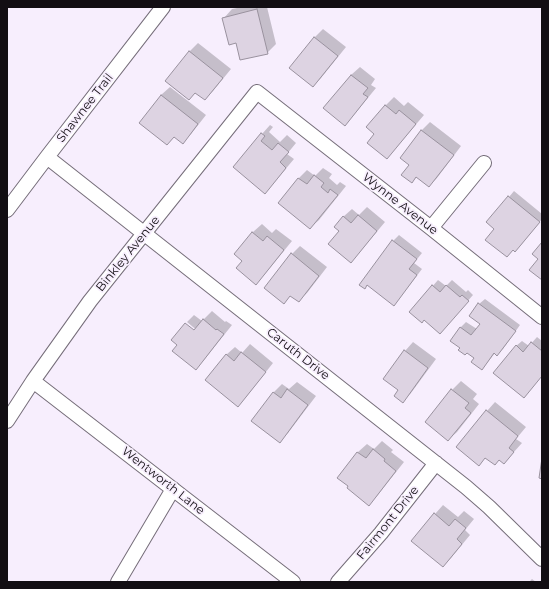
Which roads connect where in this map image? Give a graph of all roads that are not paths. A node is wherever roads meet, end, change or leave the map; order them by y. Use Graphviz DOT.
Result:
graph roads {
  1 [pos="164,7"];
  2 [pos="257,92"];
  3 [pos="47,157"];
  4 [pos="484,162"];
  5 [pos="7,210"];
  6 [pos="431,228"];
  7 [pos="144,233"];
  8 [pos="542,317"];
  9 [pos="33,382"];
  10 [pos="7,421"];
  11 [pos="436,463"];
  12 [pos="173,489"];
  13 [pos="542,559"];
  14 [pos="118,582"];
  15 [pos="293,582"];
  16 [pos="338,582"];
  1 -- 3 [label="street, Shawnee Trail"];
  2 -- 6 [label="street, Wynne Avenue"];
  2 -- 7 [label="street, Binkley Avenue"];
  3 -- 5 [label="street, Shawnee Trail"];
  3 -- 7 [label="street, Caruth Drive"];
  4 -- 6 [label="street"];
  6 -- 8 [label="street, Wynne Avenue"];
  7 -- 9 [label="street, Binkley Avenue"];
  7 -- 11 [label="street, Caruth Drive"];
  9 -- 10 [label="street, Binkley Avenue"];
  9 -- 12 [label="street, Wentworth Lane"];
  11 -- 13 [label="street, Caruth Drive"];
  11 -- 16 [label="street, Fairmont Drive"];
  12 -- 14 [label="street"];
  12 -- 15 [label="street, Wentworth Lane"];
}
